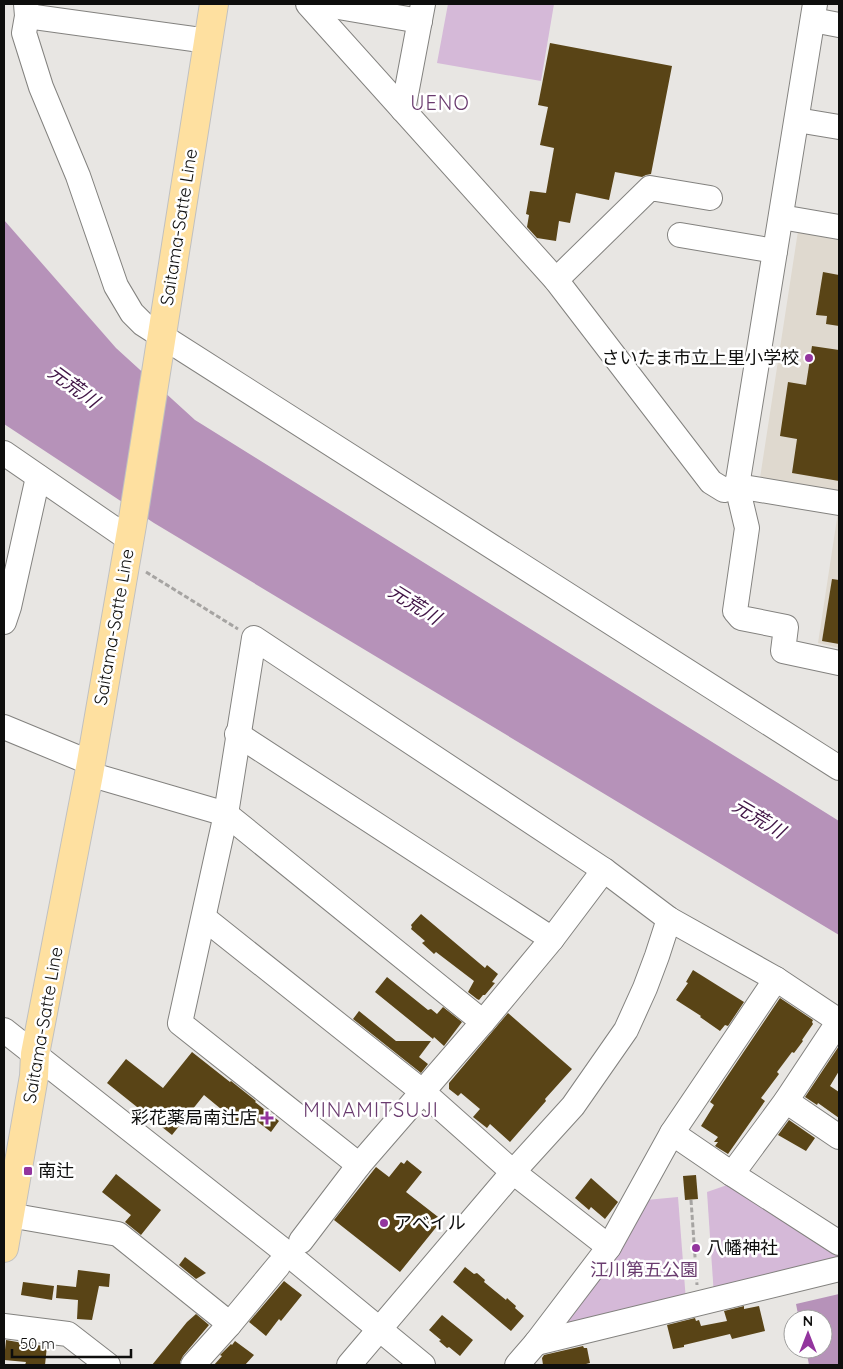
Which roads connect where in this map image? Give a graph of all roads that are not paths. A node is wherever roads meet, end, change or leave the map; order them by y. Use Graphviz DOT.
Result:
graph roads {
  1 [pos="214,4"];
  2 [pos="308,4"];
  3 [pos="321,4"];
  4 [pos="27,10"];
  5 [pos="421,12"];
  6 [pos="814,12"];
  7 [pos="839,25"];
  8 [pos="208,41"];
  9 [pos="403,110"];
  10 [pos="796,120"];
  11 [pos="839,127"];
  12 [pos="710,198"];
  13 [pos="781,217"];
  14 [pos="839,227"];
  15 [pos="680,235"];
  16 [pos="775,251"];
  17 [pos="556,280"];
  18 [pos="161,341"];
  19 [pos="4,453"];
  20 [pos="38,477"];
  21 [pos="737,486"];
  22 [pos="839,503"];
  23 [pos="129,541"];
  24 [pos="4,622"];
  25 [pos="839,663"];
  26 [pos="4,727"];
  27 [pos="238,734"];
  28 [pos="90,768"];
  29 [pos="839,768"];
  30 [pos="226,814"];
  31 [pos="604,870"];
  32 [pos="204,918"];
  33 [pos="669,919"];
  34 [pos="552,939"];
  35 [pos="776,978"];
  36 [pos="839,1021"];
  37 [pos="483,1022"];
  38 [pos="4,1030"];
  39 [pos="35,1054"];
  40 [pos="423,1092"];
  41 [pos="786,1101"];
  42 [pos="672,1133"];
  43 [pos="839,1137"];
  44 [pos="359,1165"];
  45 [pos="513,1172"];
  46 [pos="732,1174"];
  47 [pos="9,1215"];
  48 [pos="301,1241"];
  49 [pos="839,1243"];
  50 [pos="609,1247"];
  51 [pos="4,1248"];
  52 [pos="278,1266"];
  53 [pos="839,1269"];
  54 [pos="229,1325"];
  55 [pos="4,1326"];
  56 [pos="380,1329"];
  57 [pos="536,1343"];
  58 [pos="108,1365"];
  59 [pos="193,1365"];
  60 [pos="349,1365"];
  61 [pos="423,1365"];
  62 [pos="517,1365"];
  1 -- 8 [label="main road, Saitama-Satte Line"];
  2 -- 9 [label="street"];
  3 -- 5 [label="street"];
  4 -- 8 [label="street"];
  4 -- 18 [label="street"];
  5 -- 9 [label="street"];
  6 -- 7 [label="street"];
  6 -- 10 [label="street"];
  8 -- 18 [label="main road, Saitama-Satte Line"];
  9 -- 17 [label="street"];
  10 -- 11 [label="street"];
  10 -- 13 [label="street"];
  12 -- 17 [label="street"];
  13 -- 14 [label="street"];
  13 -- 16 [label="street"];
  15 -- 16 [label="street"];
  16 -- 21 [label="street"];
  17 -- 21 [label="street"];
  18 -- 23 [label="main road, Saitama-Satte Line"];
  18 -- 29 [label="street"];
  19 -- 20 [label="street"];
  20 -- 23 [label="street"];
  20 -- 24 [label="street"];
  21 -- 22 [label="street"];
  21 -- 25 [label="street"];
  23 -- 28 [label="main road, Saitama-Satte Line"];
  26 -- 28 [label="street"];
  27 -- 30 [label="street"];
  27 -- 31 [label="street"];
  27 -- 34 [label="street"];
  28 -- 30 [label="street"];
  28 -- 39 [label="main road, Saitama-Satte Line"];
  30 -- 32 [label="street"];
  30 -- 37 [label="street"];
  31 -- 33 [label="street"];
  31 -- 34 [label="street"];
  32 -- 40 [label="street"];
  32 -- 44 [label="street"];
  33 -- 35 [label="street"];
  33 -- 45 [label="street"];
  34 -- 37 [label="street"];
  35 -- 36 [label="street"];
  35 -- 42 [label="street"];
  36 -- 41 [label="street"];
  37 -- 40 [label="street"];
  38 -- 39 [label="street"];
  39 -- 47 [label="main road, Saitama-Satte Line"];
  39 -- 56 [label="street"];
  40 -- 44 [label="street"];
  40 -- 45 [label="street"];
  41 -- 43 [label="street"];
  41 -- 46 [label="street"];
  42 -- 46 [label="street"];
  42 -- 50 [label="street"];
  44 -- 48 [label="street"];
  45 -- 50 [label="street"];
  45 -- 56 [label="street"];
  46 -- 49 [label="street"];
  47 -- 51 [label="main road, Saitama-Satte Line"];
  47 -- 54 [label="street"];
  50 -- 57 [label="street"];
  52 -- 54 [label="street"];
  53 -- 57 [label="street"];
  54 -- 59 [label="street"];
  55 -- 58 [label="street"];
  56 -- 60 [label="street"];
  56 -- 61 [label="street"];
  57 -- 62 [label="street"];
}
